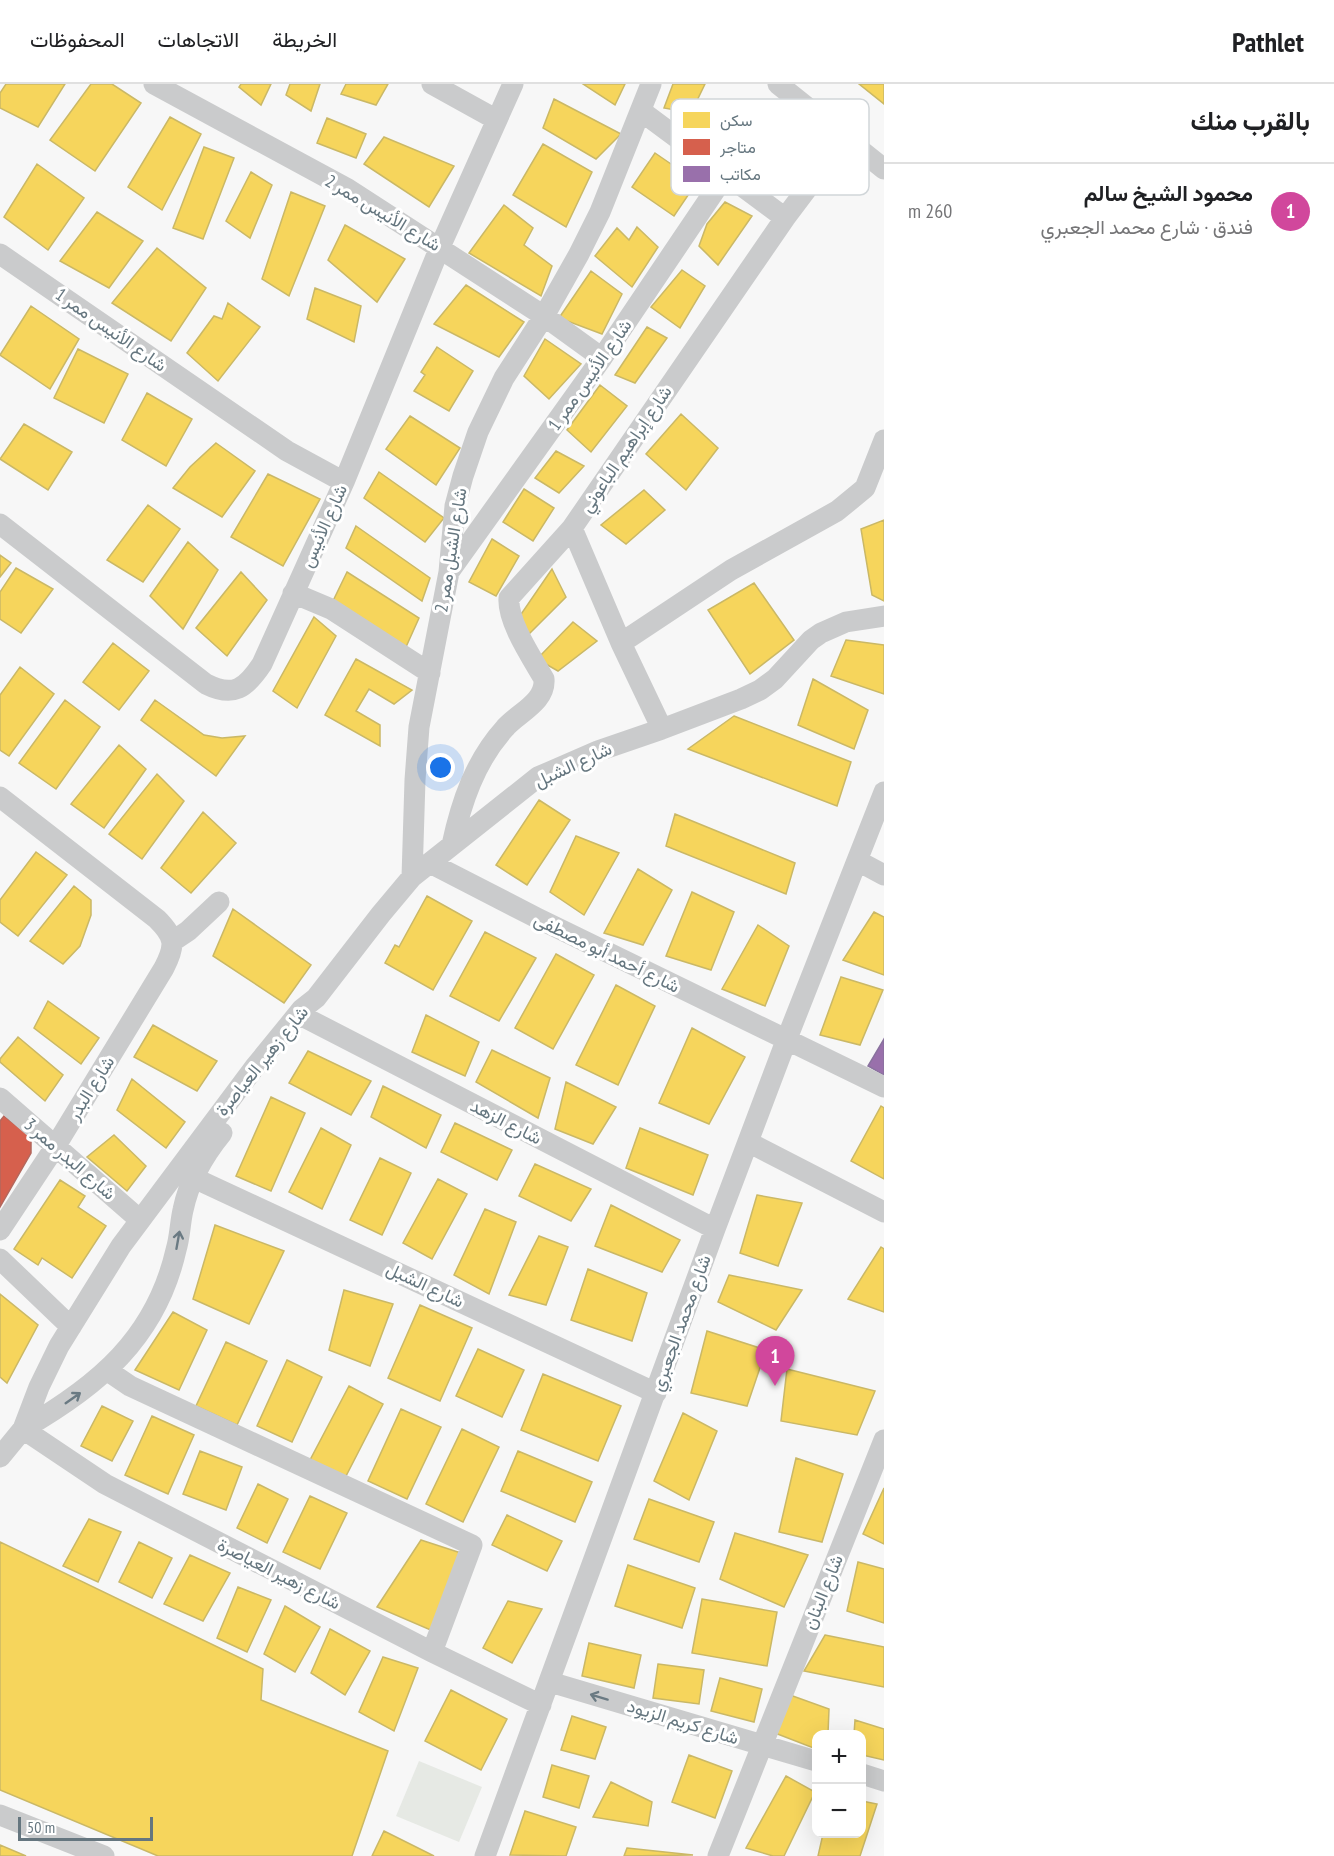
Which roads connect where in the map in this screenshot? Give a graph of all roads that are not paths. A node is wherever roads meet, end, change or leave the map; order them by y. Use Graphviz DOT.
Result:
graph roads {
  1 [pos="154,84"];
  2 [pos="432,84"];
  3 [pos="513,84"];
  4 [pos="651,84"];
  5 [pos="778,84"];
  6 [pos="797,99"];
  7 [pos="641,111"];
  8 [pos="497,120"];
  9 [pos="671,133"];
  10 [pos="869,156"];
  11 [pos="884,169"];
  12 [pos="712,195"];
  13 [pos="754,195"];
  14 [pos="802,195"];
  15 [pos="785,218"];
  16 [pos="440,247"];
  17 [pos="0,254"];
  18 [pos="544,316"];
  19 [pos="602,358"];
  20 [pos="884,440"];
  21 [pos="344,482"];
  22 [pos="0,524"];
  23 [pos="572,528"];
  24 [pos="449,572"];
  25 [pos="293,593"];
  26 [pos="884,616"];
  27 [pos="621,643"];
  28 [pos="430,673"];
  29 [pos="662,729"];
  30 [pos="884,792"];
  31 [pos="0,797"];
  32 [pos="452,845"];
  33 [pos="858,861"];
  34 [pos="430,863"];
  35 [pos="884,875"];
  36 [pos="412,877"];
  37 [pos="219,902"];
  38 [pos="173,941"];
  39 [pos="316,998"];
  40 [pos="303,1017"];
  41 [pos="786,1041"];
  42 [pos="884,1087"];
  43 [pos="0,1098"];
  44 [pos="224,1119"];
  45 [pos="748,1142"];
  46 [pos="55,1147"];
  47 [pos="194,1178"];
  48 [pos="884,1212"];
  49 [pos="140,1220"];
  50 [pos="715,1229"];
  51 [pos="0,1230"];
  52 [pos="0,1260"];
  53 [pos="71,1327"];
  54 [pos="108,1371"];
  55 [pos="656,1393"];
  56 [pos="23,1429"];
  57 [pos="884,1440"];
  58 [pos="0,1457"];
  59 [pos="432,1652"];
  60 [pos="550,1682"];
  61 [pos="542,1705"];
  62 [pos="761,1745"];
  63 [pos="812,1760"];
  64 [pos="866,1776"];
  65 [pos="884,1781"];
  66 [pos="0,1815"];
  67 [pos="66,1849"];
  68 [pos="104,1856"];
  69 [pos="485,1856"];
  70 [pos="718,1856"];
  1 -- 16 [label="street, شارع الأنيس ممر 2"];
  2 -- 8 [label="street"];
  3 -- 8 [label="street, شارع الأنيس"];
  4 -- 7 [label="street, شارع الشبل ممر 2"];
  5 -- 6 [label="street"];
  7 -- 9 [label="street"];
  7 -- 18 [label="street, شارع الشبل ممر 2"];
  8 -- 16 [label="street, شارع الأنيس"];
  10 -- 11 [label="street"];
  12 -- 19 [label="street, شارع الأنيس ممر 1"];
  13 -- 15 [label="street"];
  14 -- 15 [label="street, شارع إبراهيم الباعوني"];
  15 -- 23 [label="street, شارع إبراهيم الباعوني"];
  16 -- 18 [label="street, شارع الأنيس ممر 2"];
  16 -- 21 [label="street, شارع الأنيس"];
  17 -- 21 [label="street, شارع الأنيس ممر 1"];
  18 -- 19 [label="street, شارع الأنيس ممر 2"];
  18 -- 24 [label="street, شارع الشبل ممر 2"];
  19 -- 24 [label="street, شارع الأنيس ممر 1"];
  20 -- 27 [label="street"];
  21 -- 25 [label="street, شارع الأنيس"];
  22 -- 25 [label="street, شارع الأنيس"];
  23 -- 27 [label="street, شارع إبراهيم الباعوني"];
  23 -- 32 [label="street"];
  24 -- 28 [label="street, شارع الشبل ممر 2"];
  25 -- 28 [label="street"];
  26 -- 29 [label="street, شارع الشبل"];
  27 -- 29 [label="street, شارع إبراهيم الباعوني"];
  28 -- 36 [label="street, شارع الشبل ممر 2"];
  29 -- 32 [label="street, شارع الشبل"];
  30 -- 33 [label="street, شارع محمد الجعبري"];
  31 -- 38 [label="street"];
  32 -- 34 [label="street, شارع الشبل"];
  33 -- 35 [label="street"];
  33 -- 41 [label="street, شارع محمد الجعبري"];
  34 -- 36 [label="street, شارع الشبل"];
  34 -- 41 [label="street, شارع أحمد أبو مصطفى"];
  36 -- 39 [label="street, شارع الشبل"];
  37 -- 38 [label="street"];
  38 -- 46 [label="street, شارع البدر"];
  39 -- 40 [label="street, شارع زهير العياصرة"];
  40 -- 44 [label="street, شارع زهير العياصرة"];
  40 -- 50 [label="street, شارع الزهد"];
  41 -- 42 [label="street, شارع أحمد أبو مصطفى"];
  41 -- 45 [label="street, شارع محمد الجعبري"];
  43 -- 46 [label="street, شارع البدر ممر 3"];
  44 -- 47 [label="street, شارع زهير العياصرة"];
  44 -- 49 [label="street, شارع زهير العياصرة"];
  45 -- 48 [label="street"];
  45 -- 50 [label="street, شارع محمد الجعبري"];
  46 -- 49 [label="street, شارع البدر ممر 3"];
  46 -- 51 [label="street, شارع البدر"];
  54 -- 47 [label="street, شارع زهير العياصرة, one-way"];
  47 -- 55 [label="street, شارع الشبل"];
  49 -- 53 [label="street, شارع زهير العياصرة"];
  50 -- 55 [label="street, شارع محمد الجعبري"];
  52 -- 53 [label="street"];
  53 -- 56 [label="street, شارع زهير العياصرة"];
  56 -- 54 [label="street, شارع زهير العياصرة, one-way"];
  54 -- 59 [label="street"];
  55 -- 60 [label="street, شارع محمد الجعبري"];
  56 -- 58 [label="street, شارع زهير العياصرة"];
  56 -- 59 [label="street, شارع زهير العياصرة"];
  57 -- 62 [label="street, شارع البنان"];
  59 -- 61 [label="street, شارع زهير العياصرة"];
  60 -- 61 [label="street, شارع محمد الجعبري"];
  62 -- 60 [label="street, شارع كريم الزيود, one-way"];
  61 -- 69 [label="street, شارع محمد الجعبري"];
  62 -- 63 [label="street, شارع كريم الزيود"];
  62 -- 70 [label="street, شارع البنان"];
  64 -- 65 [label="street"];
  66 -- 67 [label="street"];
  67 -- 68 [label="street"];
}
